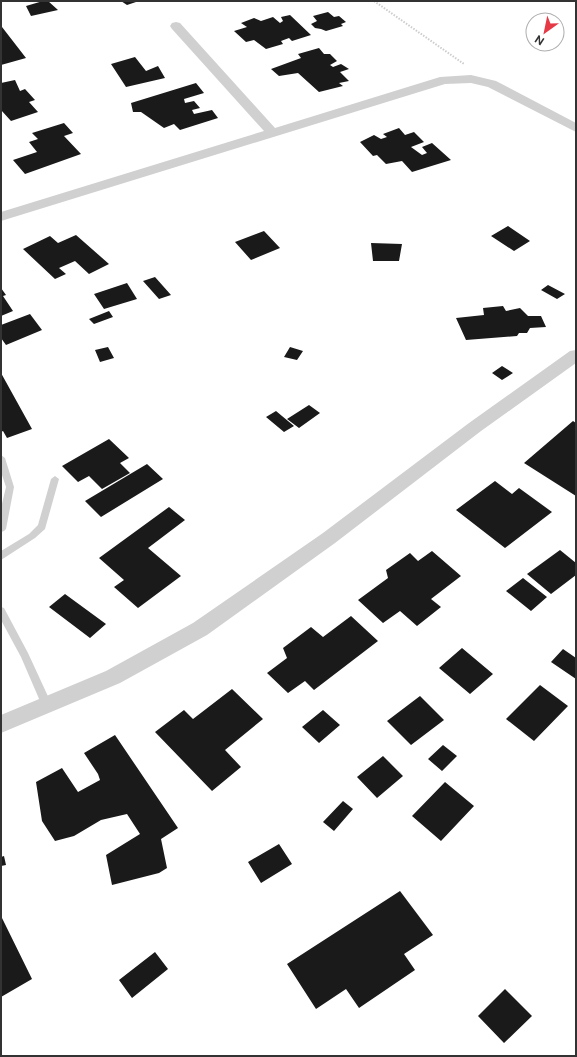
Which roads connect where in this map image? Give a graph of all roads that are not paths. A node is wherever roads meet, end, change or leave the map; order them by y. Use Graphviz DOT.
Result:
graph roads {
  1 [pos="176,26"];
  2 [pos="576,128"];
  3 [pos="272,132"];
  4 [pos="1,217"];
  5 [pos="576,355"];
  6 [pos="1,458"];
  7 [pos="55,479"];
  8 [pos="1,529"];
  9 [pos="1,556"];
  10 [pos="1,611"];
  11 [pos="47,705"];
  12 [pos="1,724"];
  1 -- 3 [label="street"];
  2 -- 3 [label="street"];
  3 -- 4 [label="street"];
  5 -- 11 [label="street"];
  6 -- 8 [label="lane"];
  7 -- 9 [label="lane"];
  10 -- 11 [label="lane"];
  11 -- 12 [label="street"];
}
